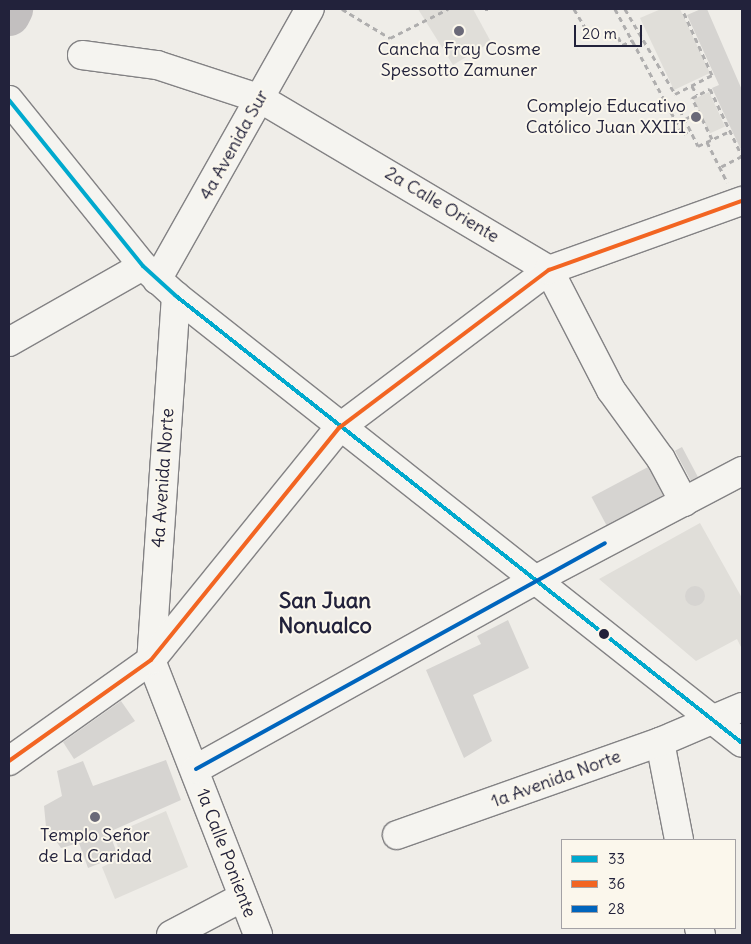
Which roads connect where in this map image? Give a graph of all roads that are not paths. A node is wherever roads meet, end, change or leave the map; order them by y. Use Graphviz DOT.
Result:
graph roads {
  1 [pos="310,9"];
  2 [pos="82,55"];
  3 [pos="261,99"];
  4 [pos="9,100"];
  5 [pos="740,202"];
  6 [pos="549,270"];
  7 [pos="159,281"];
  8 [pos="9,342"];
  9 [pos="339,428"];
  10 [pos="742,471"];
  11 [pos="684,502"];
  12 [pos="537,579"];
  13 [pos="151,660"];
  14 [pos="742,707"];
  15 [pos="713,719"];
  16 [pos="660,742"];
  17 [pos="742,743"];
  18 [pos="9,761"];
  19 [pos="196,770"];
  20 [pos="397,835"];
  21 [pos="679,839"];
  22 [pos="243,897"];
  23 [pos="170,935"];
  24 [pos="258,935"];
  1 -- 3 [label="street, 4a Avenida Sur"];
  2 -- 3 [label="street, 2a Calle Oriente"];
  3 -- 6 [label="street, 2a Calle Oriente"];
  3 -- 7 [label="street, 4a Avenida Sur"];
  4 -- 7 [label="street"];
  5 -- 6 [label="street"];
  6 -- 9 [label="street"];
  6 -- 11 [label="street"];
  7 -- 8 [label="street"];
  7 -- 9 [label="street"];
  7 -- 13 [label="street, 4a Avenida Norte"];
  9 -- 12 [label="street"];
  9 -- 13 [label="street"];
  10 -- 11 [label="street"];
  11 -- 12 [label="street"];
  12 -- 15 [label="street"];
  12 -- 19 [label="street"];
  13 -- 18 [label="street"];
  13 -- 19 [label="street, 1a Calle Poniente"];
  14 -- 15 [label="street, 1a Avenida Norte"];
  15 -- 16 [label="street, 1a Avenida Norte"];
  15 -- 17 [label="street"];
  16 -- 20 [label="street, 1a Avenida Norte"];
  16 -- 21 [label="street"];
  19 -- 22 [label="street, 1a Calle Poniente"];
  22 -- 23 [label="street"];
  22 -- 24 [label="street, 1a Calle Poniente"];
}
